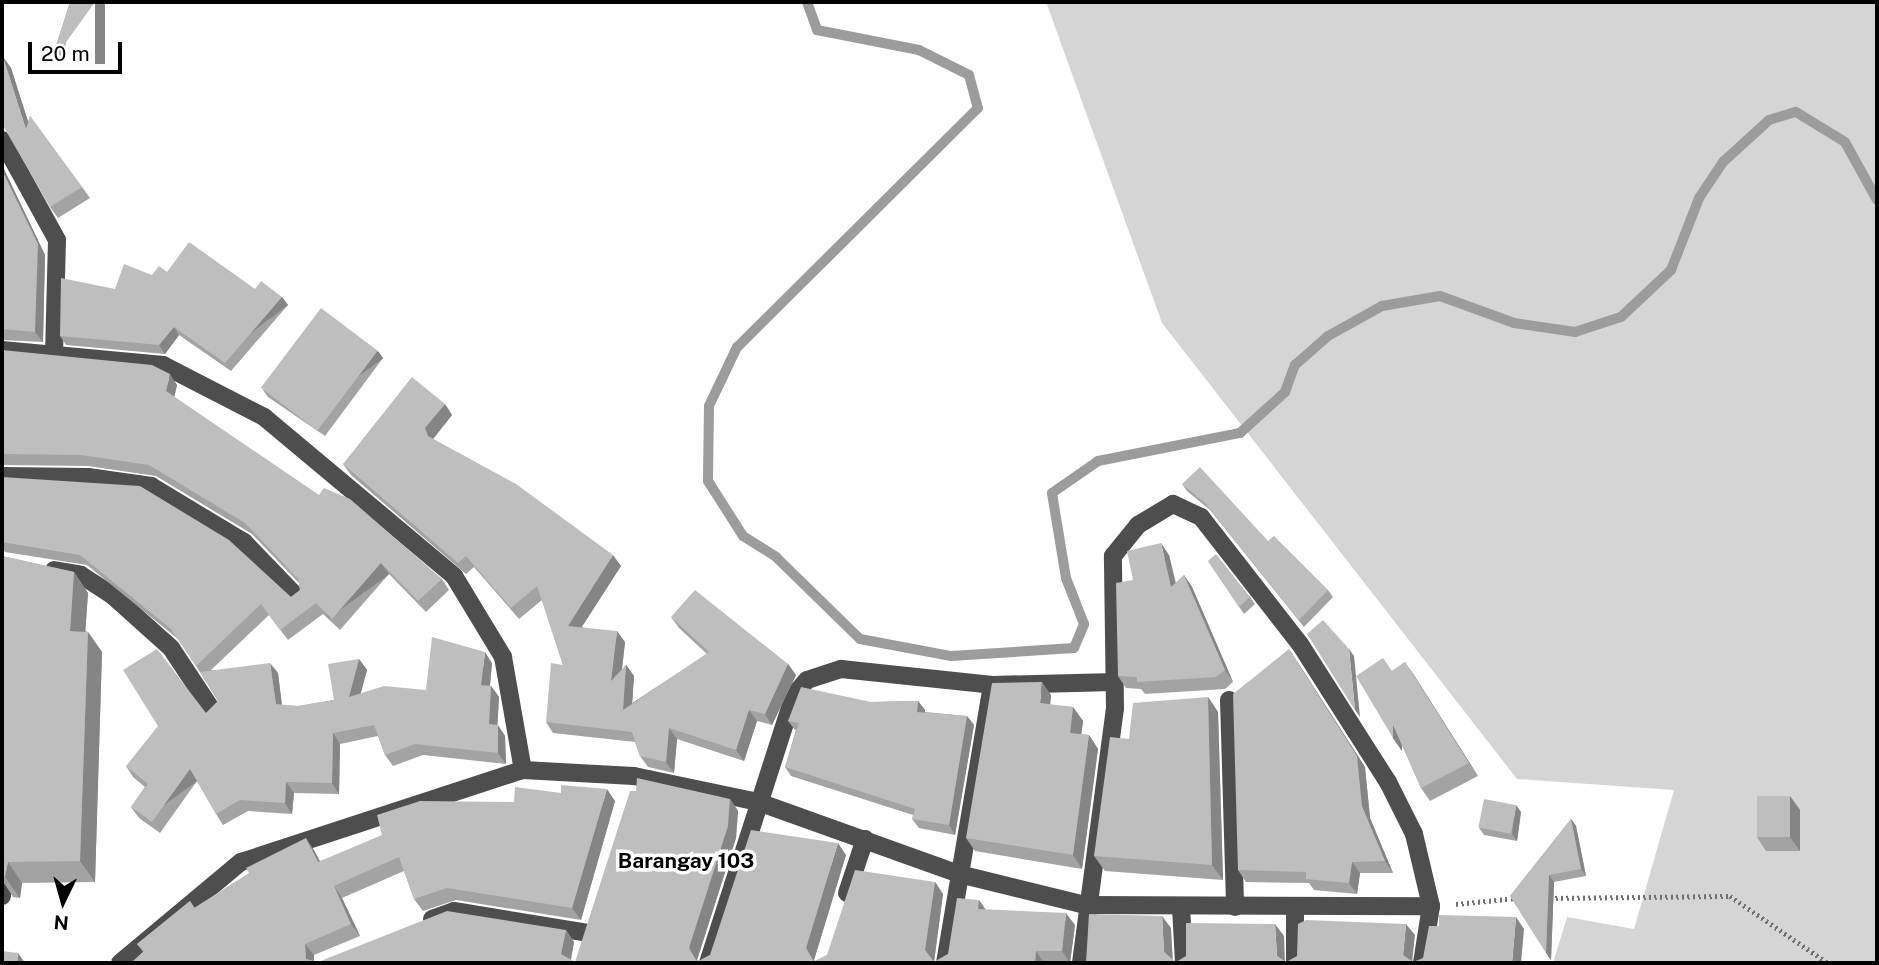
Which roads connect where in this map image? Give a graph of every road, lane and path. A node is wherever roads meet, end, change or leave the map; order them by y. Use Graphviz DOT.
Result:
graph roads {
  1 [pos="2,140"];
  2 [pos="2,350"];
  3 [pos="54,351"];
  4 [pos="2,476"];
  5 [pos="29,565"];
  6 [pos="297,597"];
  7 [pos="1300,644"];
  8 [pos="1280,660"];
  9 [pos="1115,682"];
  10 [pos="1250,684"];
  11 [pos="992,685"];
  12 [pos="1229,700"];
  13 [pos="1204,702"];
  14 [pos="1141,706"];
  15 [pos="1115,708"];
  16 [pos="214,713"];
  17 [pos="523,770"];
  18 [pos="634,776"];
  19 [pos="626,802"];
  20 [pos="758,802"];
  21 [pos="865,839"];
  22 [pos="6,840"];
  23 [pos="959,874"];
  24 [pos="2,896"];
  25 [pos="1532,898"];
  26 [pos="1545,898"];
  27 [pos="1085,905"];
  28 [pos="1431,906"];
  29 [pos="1181,907"];
  30 [pos="1235,907"];
  31 [pos="1295,910"];
  32 [pos="841,914"];
  33 [pos="417,925"];
  34 [pos="583,953"];
  35 [pos="120,963"];
  36 [pos="708,963"];
  37 [pos="945,963"];
  38 [pos="1081,963"];
  39 [pos="1184,963"];
  40 [pos="1295,963"];
  41 [pos="1422,963"];
  42 [pos="1828,963"];
  1 -- 3 [label="street"];
  2 -- 3 [label="street"];
  3 -- 17 [label="street"];
  4 -- 6 [label="street"];
  5 -- 16 [label="street"];
  7 -- 8 [label="street"];
  7 -- 9 [label="street"];
  7 -- 28 [label="street"];
  9 -- 11 [label="street"];
  9 -- 15 [label="street"];
  10 -- 12 [label="street"];
  11 -- 20 [label="street"];
  11 -- 23 [label="street"];
  12 -- 13 [label="street"];
  12 -- 30 [label="street"];
  14 -- 15 [label="street"];
  15 -- 27 [label="street"];
  17 -- 18 [label="street"];
  17 -- 35 [label="street"];
  18 -- 19 [label="street"];
  18 -- 20 [label="street"];
  20 -- 21 [label="street"];
  20 -- 36 [label="street"];
  21 -- 23 [label="street"];
  21 -- 32 [label="street"];
  22 -- 24 [label="street"];
  23 -- 27 [label="street"];
  23 -- 37 [label="street"];
  25 -- 28 [label="path"];
  26 -- 42 [label="path"];
  27 -- 29 [label="street"];
  27 -- 38 [label="street"];
  28 -- 31 [label="street"];
  28 -- 41 [label="street"];
  29 -- 30 [label="street"];
  29 -- 39 [label="street"];
  30 -- 31 [label="street"];
  31 -- 40 [label="street"];
  33 -- 34 [label="street"];
}
